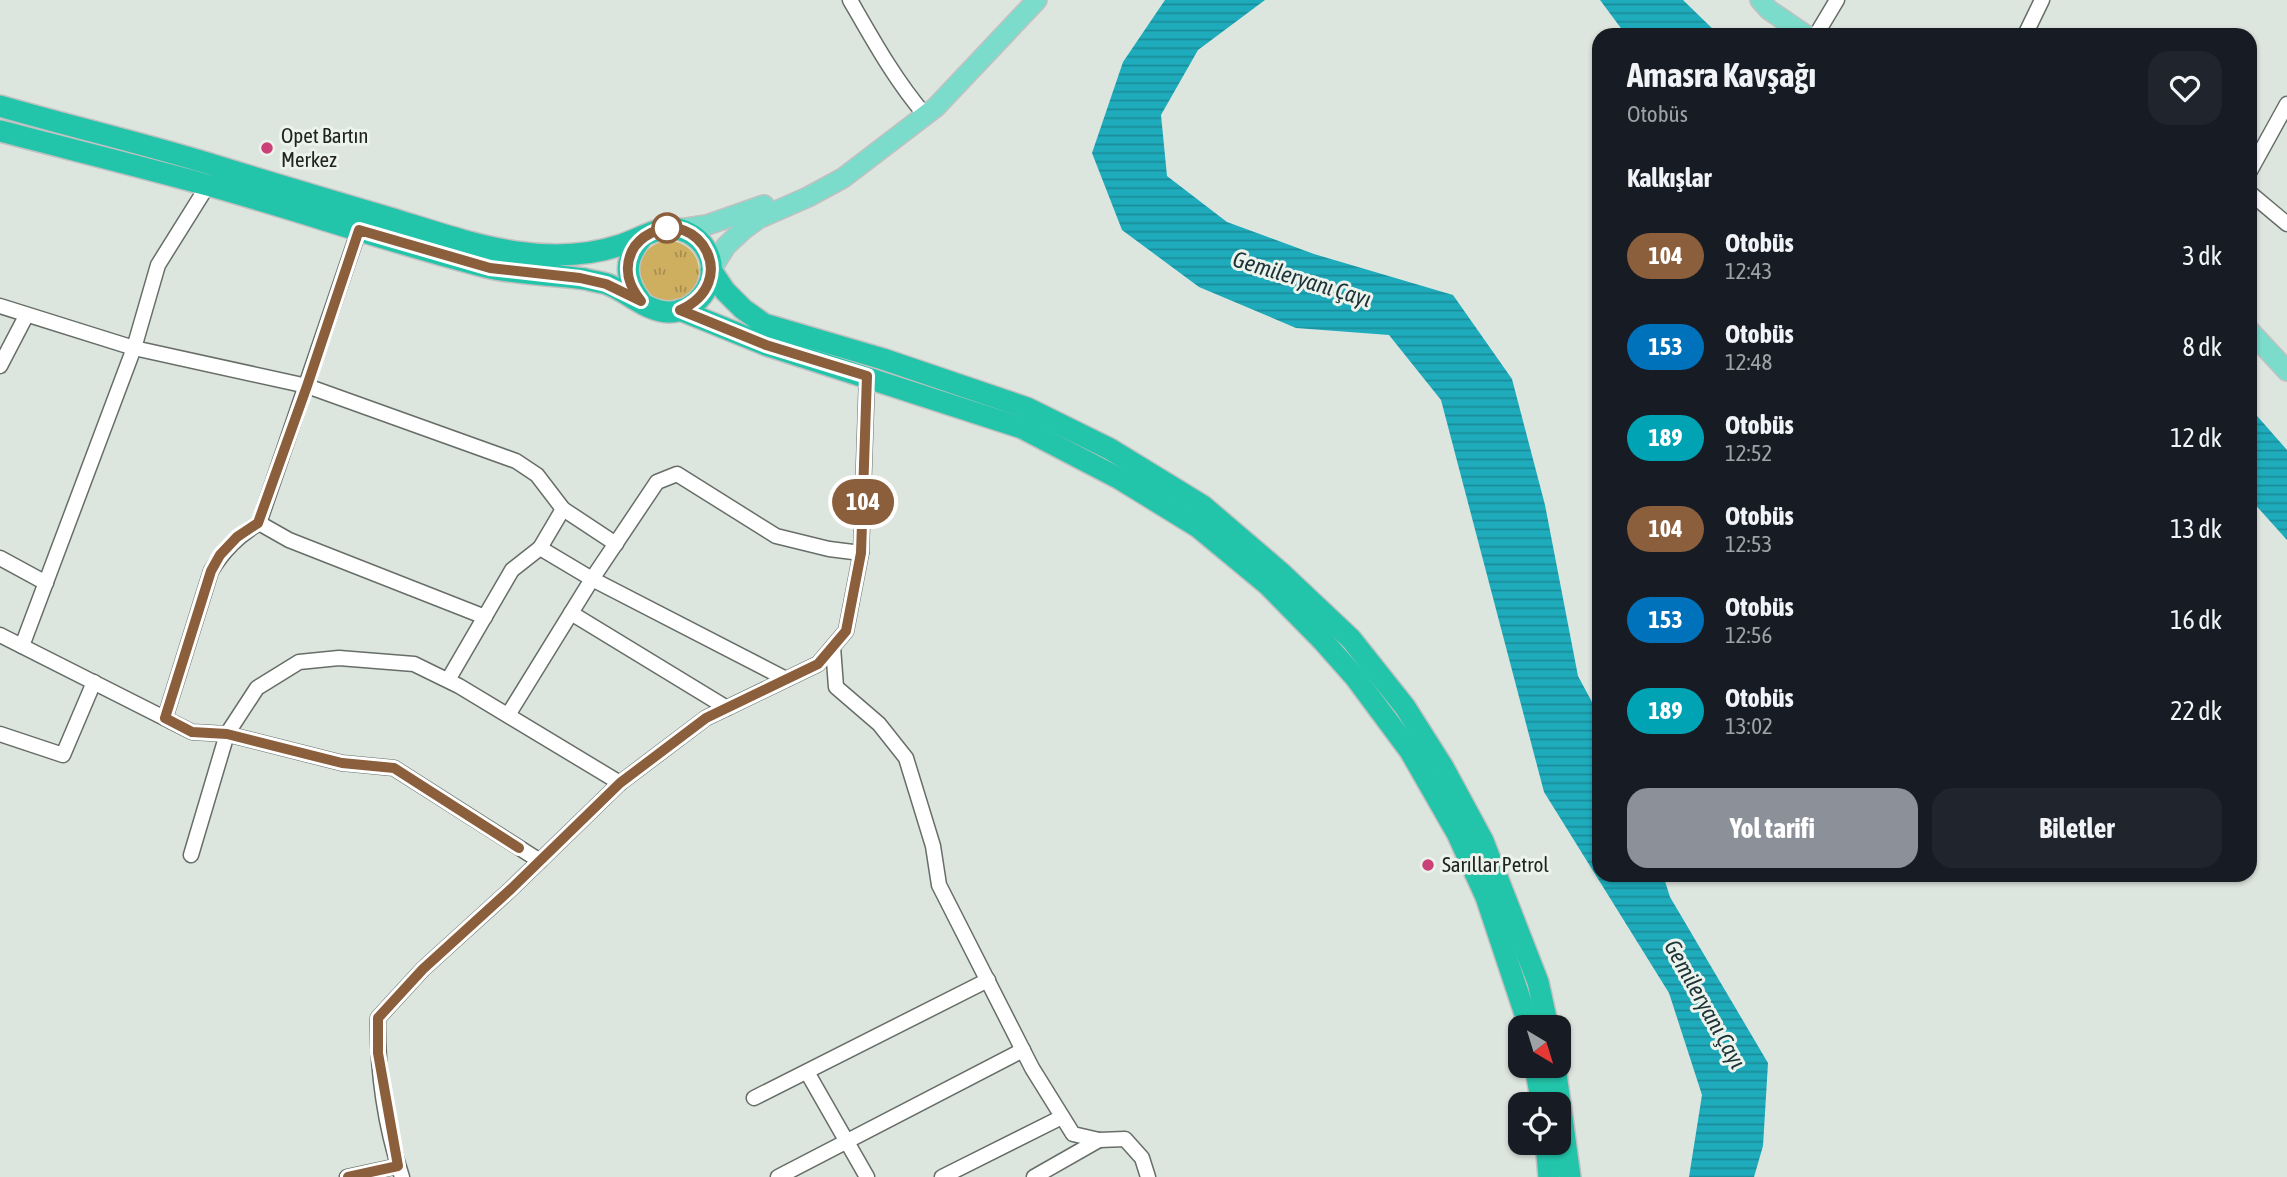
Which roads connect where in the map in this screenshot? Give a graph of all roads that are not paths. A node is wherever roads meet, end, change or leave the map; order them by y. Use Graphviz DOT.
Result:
graph roads {
  1 [pos="850,0"];
  2 [pos="1037,0"];
  3 [pos="1760,0"];
  4 [pos="1837,0"];
  5 [pos="2042,0"];
  6 [pos="1796,28"];
  7 [pos="1820,28"];
  8 [pos="2028,28"];
  9 [pos="2287,104"];
  10 [pos="0,106"];
  11 [pos="925,115"];
  12 [pos="0,131"];
  13 [pos="897,138"];
  14 [pos="2257,158"];
  15 [pos="208,185"];
  16 [pos="2257,199"];
  17 [pos="2287,224"];
  18 [pos="680,229"];
  19 [pos="359,230"];
  20 [pos="642,238"];
  21 [pos="711,270"];
  22 [pos="641,301"];
  23 [pos="0,306"];
  24 [pos="680,310"];
  25 [pos="26,316"];
  26 [pos="2257,339"];
  27 [pos="134,348"];
  28 [pos="0,366"];
  29 [pos="2287,371"];
  30 [pos="867,376"];
  31 [pos="307,386"];
  32 [pos="563,509"];
  33 [pos="258,523"];
  34 [pos="616,544"];
  35 [pos="540,548"];
  36 [pos="861,553"];
  37 [pos="0,558"];
  38 [pos="592,579"];
  39 [pos="46,583"];
  40 [pos="571,613"];
  41 [pos="485,617"];
  42 [pos="0,635"];
  43 [pos="22,646"];
  44 [pos="833,647"];
  45 [pos="786,679"];
  46 [pos="448,680"];
  47 [pos="94,682"];
  48 [pos="727,708"];
  49 [pos="508,715"];
  50 [pos="165,718"];
  51 [pos="0,734"];
  52 [pos="227,734"];
  53 [pos="620,783"];
  54 [pos="191,855"];
  55 [pos="540,861"];
  56 [pos="988,980"];
  57 [pos="1525,1015"];
  58 [pos="1545,1015"];
  59 [pos="1023,1050"];
  60 [pos="807,1072"];
  61 [pos="1558,1078"];
  62 [pos="754,1098"];
  63 [pos="1062,1117"];
  64 [pos="1099,1140"];
  65 [pos="846,1142"];
  66 [pos="1547,1155"];
  67 [pos="400,1171"];
  68 [pos="347,1177"];
  69 [pos="778,1177"];
  70 [pos="867,1177"];
  71 [pos="942,1177"];
  72 [pos="1034,1177"];
  73 [pos="1148,1177"];
  74 [pos="1549,1177"];
  75 [pos="1570,1177"];
  1 -- 11 [label="street"];
  2 -- 11 [label="main road"];
  3 -- 6 [label="main road"];
  4 -- 7 [label="street"];
  5 -- 8 [label="street"];
  9 -- 14 [label="street"];
  10 -- 20 [label="highway"];
  11 -- 13 [label="main road"];
  12 -- 15 [label="highway"];
  13 -- 18 [label="main road"];
  13 -- 21 [label="main road"];
  15 -- 19 [label="highway"];
  15 -- 27 [label="street"];
  16 -- 17 [label="street"];
  18 -- 20 [label="highway"];
  18 -- 21 [label="highway"];
  19 -- 22 [label="highway"];
  19 -- 31 [label="street"];
  20 -- 22 [label="highway"];
  21 -- 24 [label="highway"];
  21 -- 58 [label="highway"];
  22 -- 24 [label="highway"];
  23 -- 25 [label="street"];
  24 -- 30 [label="highway"];
  25 -- 27 [label="street"];
  25 -- 28 [label="street"];
  26 -- 29 [label="main road"];
  27 -- 31 [label="street"];
  27 -- 39 [label="street"];
  30 -- 36 [label="street"];
  30 -- 57 [label="highway"];
  31 -- 32 [label="street"];
  31 -- 33 [label="street"];
  32 -- 34 [label="street"];
  32 -- 35 [label="street"];
  33 -- 41 [label="street"];
  33 -- 50 [label="street"];
  34 -- 36 [label="street"];
  34 -- 38 [label="street"];
  35 -- 38 [label="street"];
  35 -- 41 [label="street"];
  36 -- 44 [label="street"];
  37 -- 39 [label="street"];
  38 -- 40 [label="street"];
  38 -- 45 [label="street"];
  39 -- 43 [label="street"];
  40 -- 48 [label="street"];
  40 -- 49 [label="street"];
  41 -- 46 [label="street"];
  42 -- 43 [label="street"];
  43 -- 47 [label="street"];
  44 -- 45 [label="street"];
  44 -- 56 [label="street"];
  45 -- 48 [label="street"];
  46 -- 49 [label="street"];
  46 -- 52 [label="street"];
  47 -- 50 [label="street"];
  47 -- 51 [label="street"];
  48 -- 53 [label="street"];
  49 -- 53 [label="street"];
  50 -- 52 [label="street"];
  52 -- 54 [label="street"];
  52 -- 55 [label="street"];
  53 -- 55 [label="street"];
  55 -- 67 [label="street"];
  56 -- 59 [label="street"];
  56 -- 60 [label="street"];
  59 -- 63 [label="street"];
  59 -- 65 [label="street"];
  60 -- 62 [label="street"];
  60 -- 65 [label="street"];
  61 -- 75 [label="highway"];
  63 -- 64 [label="street"];
  63 -- 71 [label="street"];
  64 -- 72 [label="street"];
  64 -- 73 [label="street"];
  65 -- 69 [label="street"];
  65 -- 70 [label="street"];
  66 -- 74 [label="highway"];
  67 -- 68 [label="street"];
}
